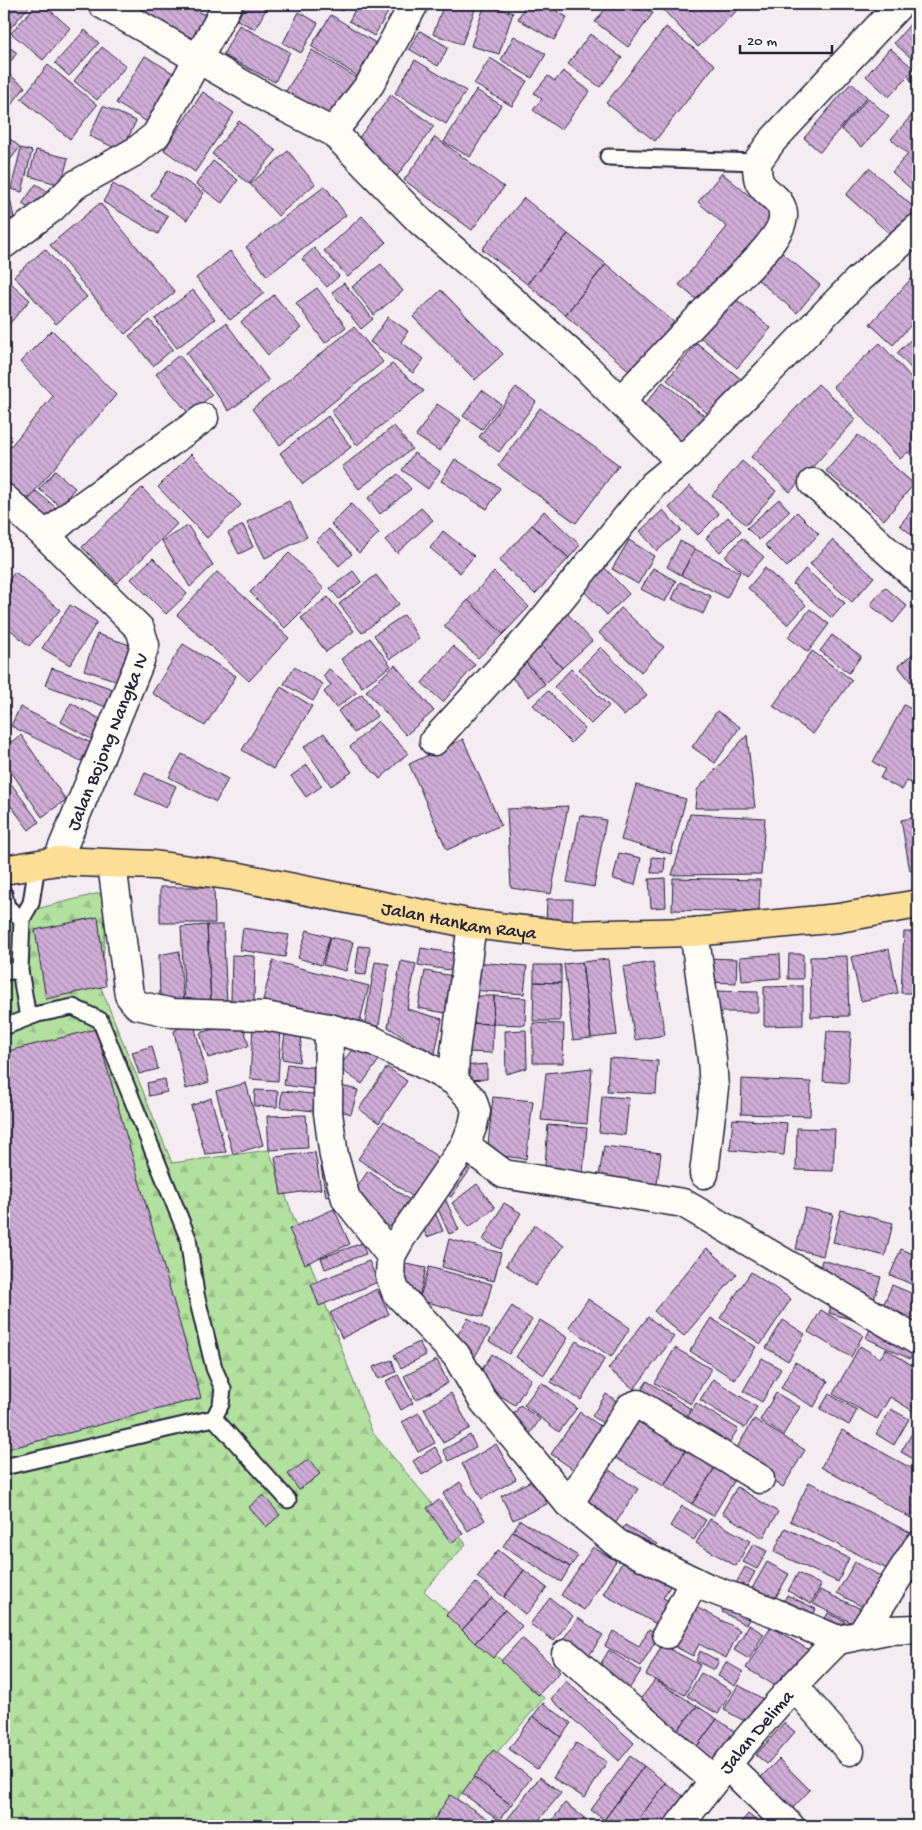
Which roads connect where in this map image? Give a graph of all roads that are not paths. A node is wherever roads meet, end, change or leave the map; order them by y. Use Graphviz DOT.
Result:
graph roads {
  1 [pos="102,4"];
  2 [pos="228,4"];
  3 [pos="414,4"];
  4 [pos="900,4"];
  5 [pos="198,58"];
  6 [pos="333,132"];
  7 [pos="608,157"];
  8 [pos="757,162"];
  9 [pos="918,228"];
  10 [pos="4,244"];
  11 [pos="621,400"];
  12 [pos="204,418"];
  13 [pos="681,462"];
  14 [pos="814,483"];
  15 [pos="4,498"];
  16 [pos="46,536"];
  17 [pos="918,579"];
  18 [pos="434,741"];
  19 [pos="47,863"];
  20 [pos="112,864"];
  21 [pos="4,870"];
  22 [pos="4,894"];
  23 [pos="918,904"];
  24 [pos="22,919"];
  25 [pos="472,924"];
  26 [pos="694,932"];
  27 [pos="20,970"];
  28 [pos="4,972"];
  29 [pos="28,1018"];
  30 [pos="4,1027"];
  31 [pos="329,1028"];
  32 [pos="455,1069"];
  33 [pos="465,1145"];
  34 [pos="704,1174"];
  35 [pos="391,1256"];
  36 [pos="918,1341"];
  37 [pos="214,1418"];
  38 [pos="4,1467"];
  39 [pos="760,1479"];
  40 [pos="288,1500"];
  41 [pos="569,1504"];
  42 [pos="918,1546"];
  43 [pos="694,1581"];
  44 [pos="918,1629"];
  45 [pos="667,1634"];
  46 [pos="850,1638"];
  47 [pos="566,1654"];
  48 [pos="794,1686"];
  49 [pos="850,1751"];
  50 [pos="721,1773"];
  51 [pos="679,1826"];
  52 [pos="790,1826"];
  1 -- 5 [label="street"];
  2 -- 5 [label="street"];
  3 -- 6 [label="street"];
  4 -- 8 [label="street"];
  5 -- 6 [label="street"];
  5 -- 10 [label="street"];
  6 -- 11 [label="street"];
  7 -- 8 [label="lane"];
  8 -- 11 [label="street"];
  9 -- 13 [label="street"];
  11 -- 13 [label="street"];
  12 -- 16 [label="street"];
  13 -- 18 [label="street"];
  14 -- 17 [label="street"];
  15 -- 16 [label="street, Jalan Bojong Nangka IV"];
  16 -- 19 [label="street, Jalan Bojong Nangka IV"];
  19 -- 20 [label="main road, Jalan Hankam Raya"];
  19 -- 21 [label="main road, Jalan Hankam Raya"];
  19 -- 24 [label="lane"];
  20 -- 25 [label="main road, Jalan Hankam Raya"];
  20 -- 31 [label="street"];
  22 -- 24 [label="lane"];
  23 -- 26 [label="main road, Jalan Hankam Raya"];
  24 -- 27 [label="lane"];
  25 -- 26 [label="main road, Jalan Hankam Raya"];
  25 -- 32 [label="street"];
  26 -- 34 [label="street"];
  27 -- 28 [label="lane"];
  27 -- 29 [label="lane"];
  29 -- 30 [label="lane"];
  29 -- 37 [label="lane"];
  31 -- 32 [label="street"];
  31 -- 35 [label="street"];
  32 -- 33 [label="street"];
  33 -- 35 [label="street"];
  33 -- 36 [label="street"];
  35 -- 41 [label="street"];
  37 -- 38 [label="lane"];
  37 -- 40 [label="lane"];
  39 -- 41 [label="street"];
  41 -- 43 [label="street"];
  42 -- 46 [label="street, Jalan Delima"];
  43 -- 45 [label="street"];
  43 -- 46 [label="street"];
  44 -- 46 [label="street"];
  46 -- 48 [label="street, Jalan Delima"];
  47 -- 50 [label="street"];
  48 -- 49 [label="street"];
  48 -- 50 [label="street, Jalan Delima"];
  50 -- 51 [label="street, Jalan Delima"];
  50 -- 52 [label="street"];
}
